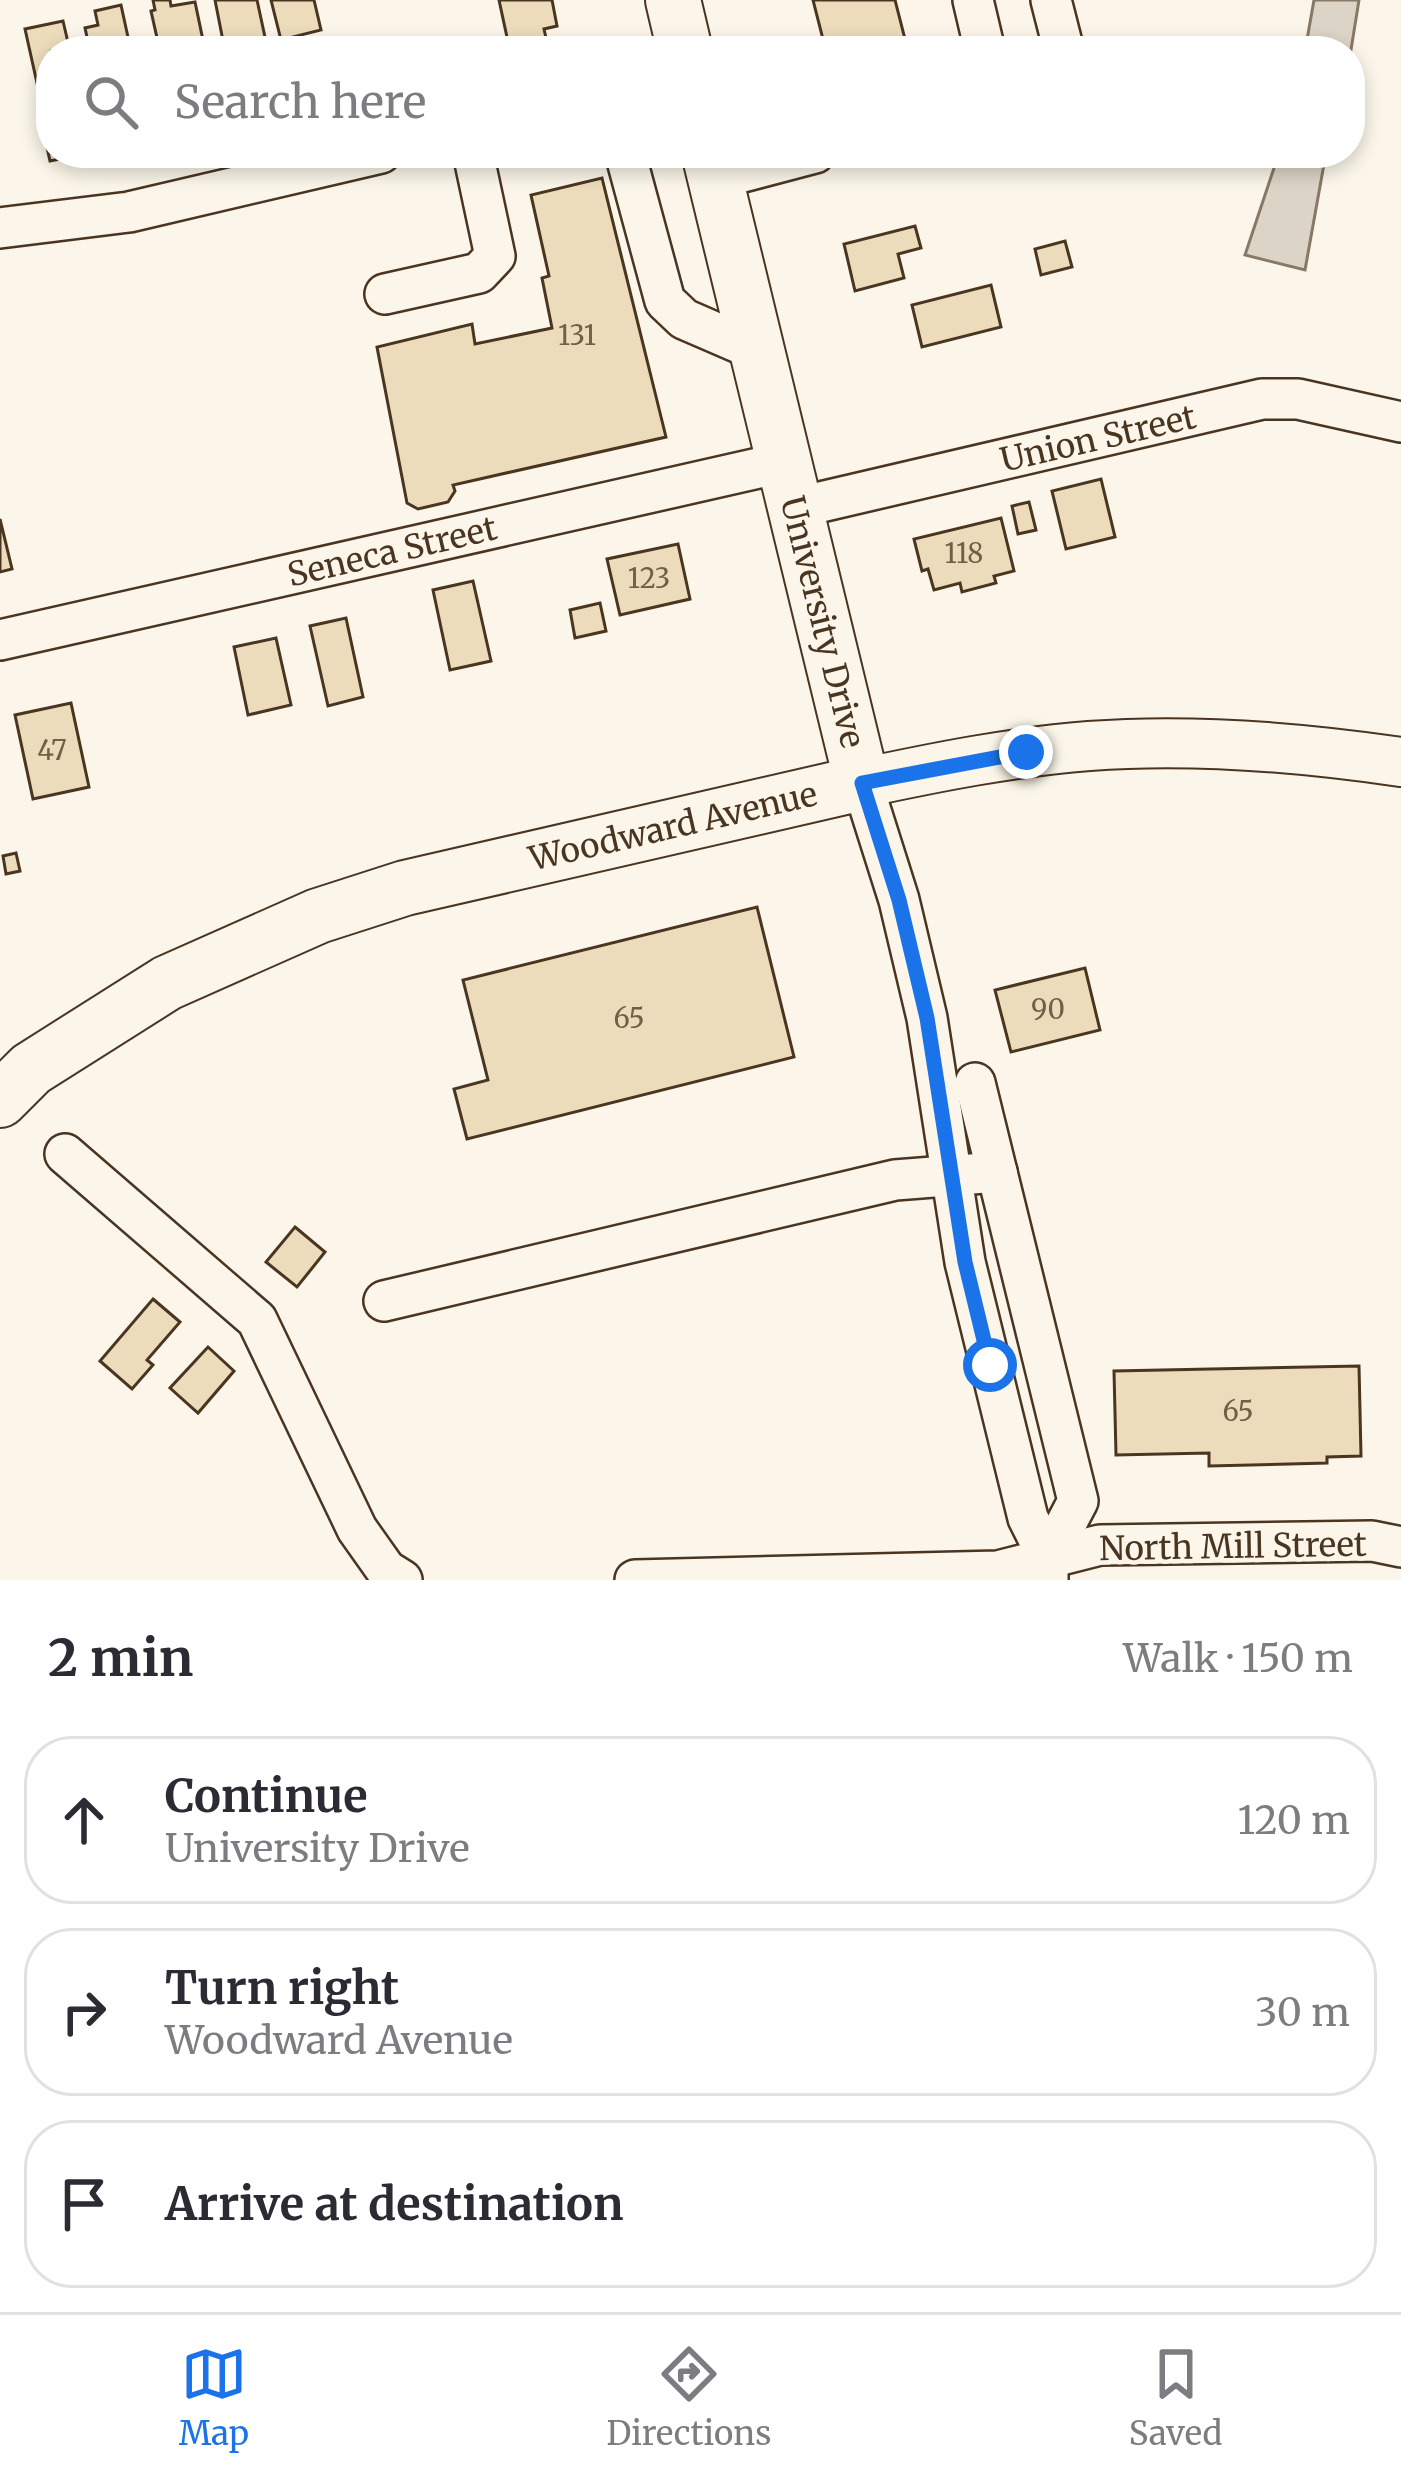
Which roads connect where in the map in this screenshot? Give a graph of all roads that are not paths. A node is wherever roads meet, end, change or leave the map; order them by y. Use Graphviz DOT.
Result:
graph roads {
  1 [pos="673,0"];
  2 [pos="973,0"];
  3 [pos="1051,0"];
  4 [pos="681,36"];
  5 [pos="981,36"];
  6 [pos="1060,36"];
  7 [pos="317,168"];
  8 [pos="476,168"];
  9 [pos="629,168"];
  10 [pos="713,168"];
  11 [pos="0,228"];
  12 [pos="385,294"];
  13 [pos="758,351"];
  14 [pos="1401,422"];
  15 [pos="790,485"];
  16 [pos="0,640"];
  17 [pos="1401,762"];
  18 [pos="862,783"];
  19 [pos="975,1083"];
  20 [pos="0,1100"];
  21 [pos="65,1154"];
  22 [pos="997,1172"];
  23 [pos="952,1175"];
  24 [pos="384,1301"];
  25 [pos="1401,1547"];
  26 [pos="1048,1569"];
  27 [pos="402,1580"];
  28 [pos="635,1580"];
  1 -- 4 [label="highway"];
  2 -- 5 [label="street"];
  3 -- 6 [label="street"];
  7 -- 11 [label="street"];
  8 -- 12 [label="street"];
  9 -- 13 [label="street"];
  10 -- 13 [label="highway, University Drive"];
  13 -- 15 [label="highway, University Drive"];
  14 -- 15 [label="street, Union Street"];
  15 -- 16 [label="street, Seneca Street"];
  15 -- 18 [label="highway, University Drive"];
  17 -- 18 [label="main road, Woodward Avenue"];
  18 -- 20 [label="highway, Woodward Avenue"];
  18 -- 23 [label="street, University Drive"];
  19 -- 22 [label="street"];
  21 -- 27 [label="street"];
  22 -- 23 [label="street"];
  22 -- 26 [label="street"];
  23 -- 24 [label="street"];
  23 -- 26 [label="street, University Drive"];
  25 -- 26 [label="street, North Mill Street"];
  26 -- 28 [label="street, North Mill Street"];
}
